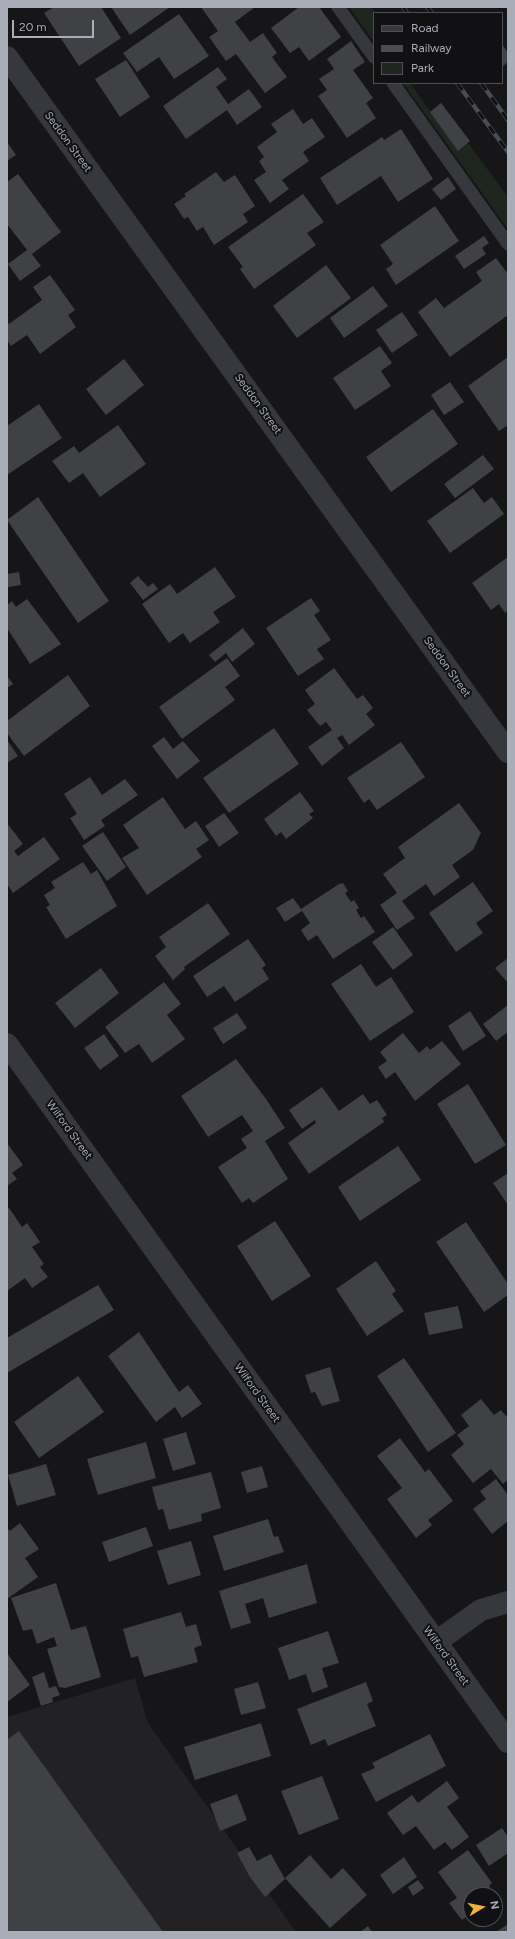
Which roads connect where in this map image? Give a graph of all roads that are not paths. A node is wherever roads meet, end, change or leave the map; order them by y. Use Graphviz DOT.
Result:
graph roads {
  1 [pos="338,7"];
  2 [pos="373,55"];
  3 [pos="7,57"];
  4 [pos="394,84"];
  5 [pos="508,244"];
  6 [pos="508,752"];
  7 [pos="7,1044"];
  8 [pos="508,1602"];
  9 [pos="436,1642"];
  10 [pos="508,1742"];
  1 -- 2 [label="lane"];
  3 -- 6 [label="street, Seddon Street"];
  4 -- 5 [label="lane"];
  7 -- 9 [label="street, Wilford Street"];
  8 -- 9 [label="street"];
  9 -- 10 [label="street, Wilford Street"];
}
